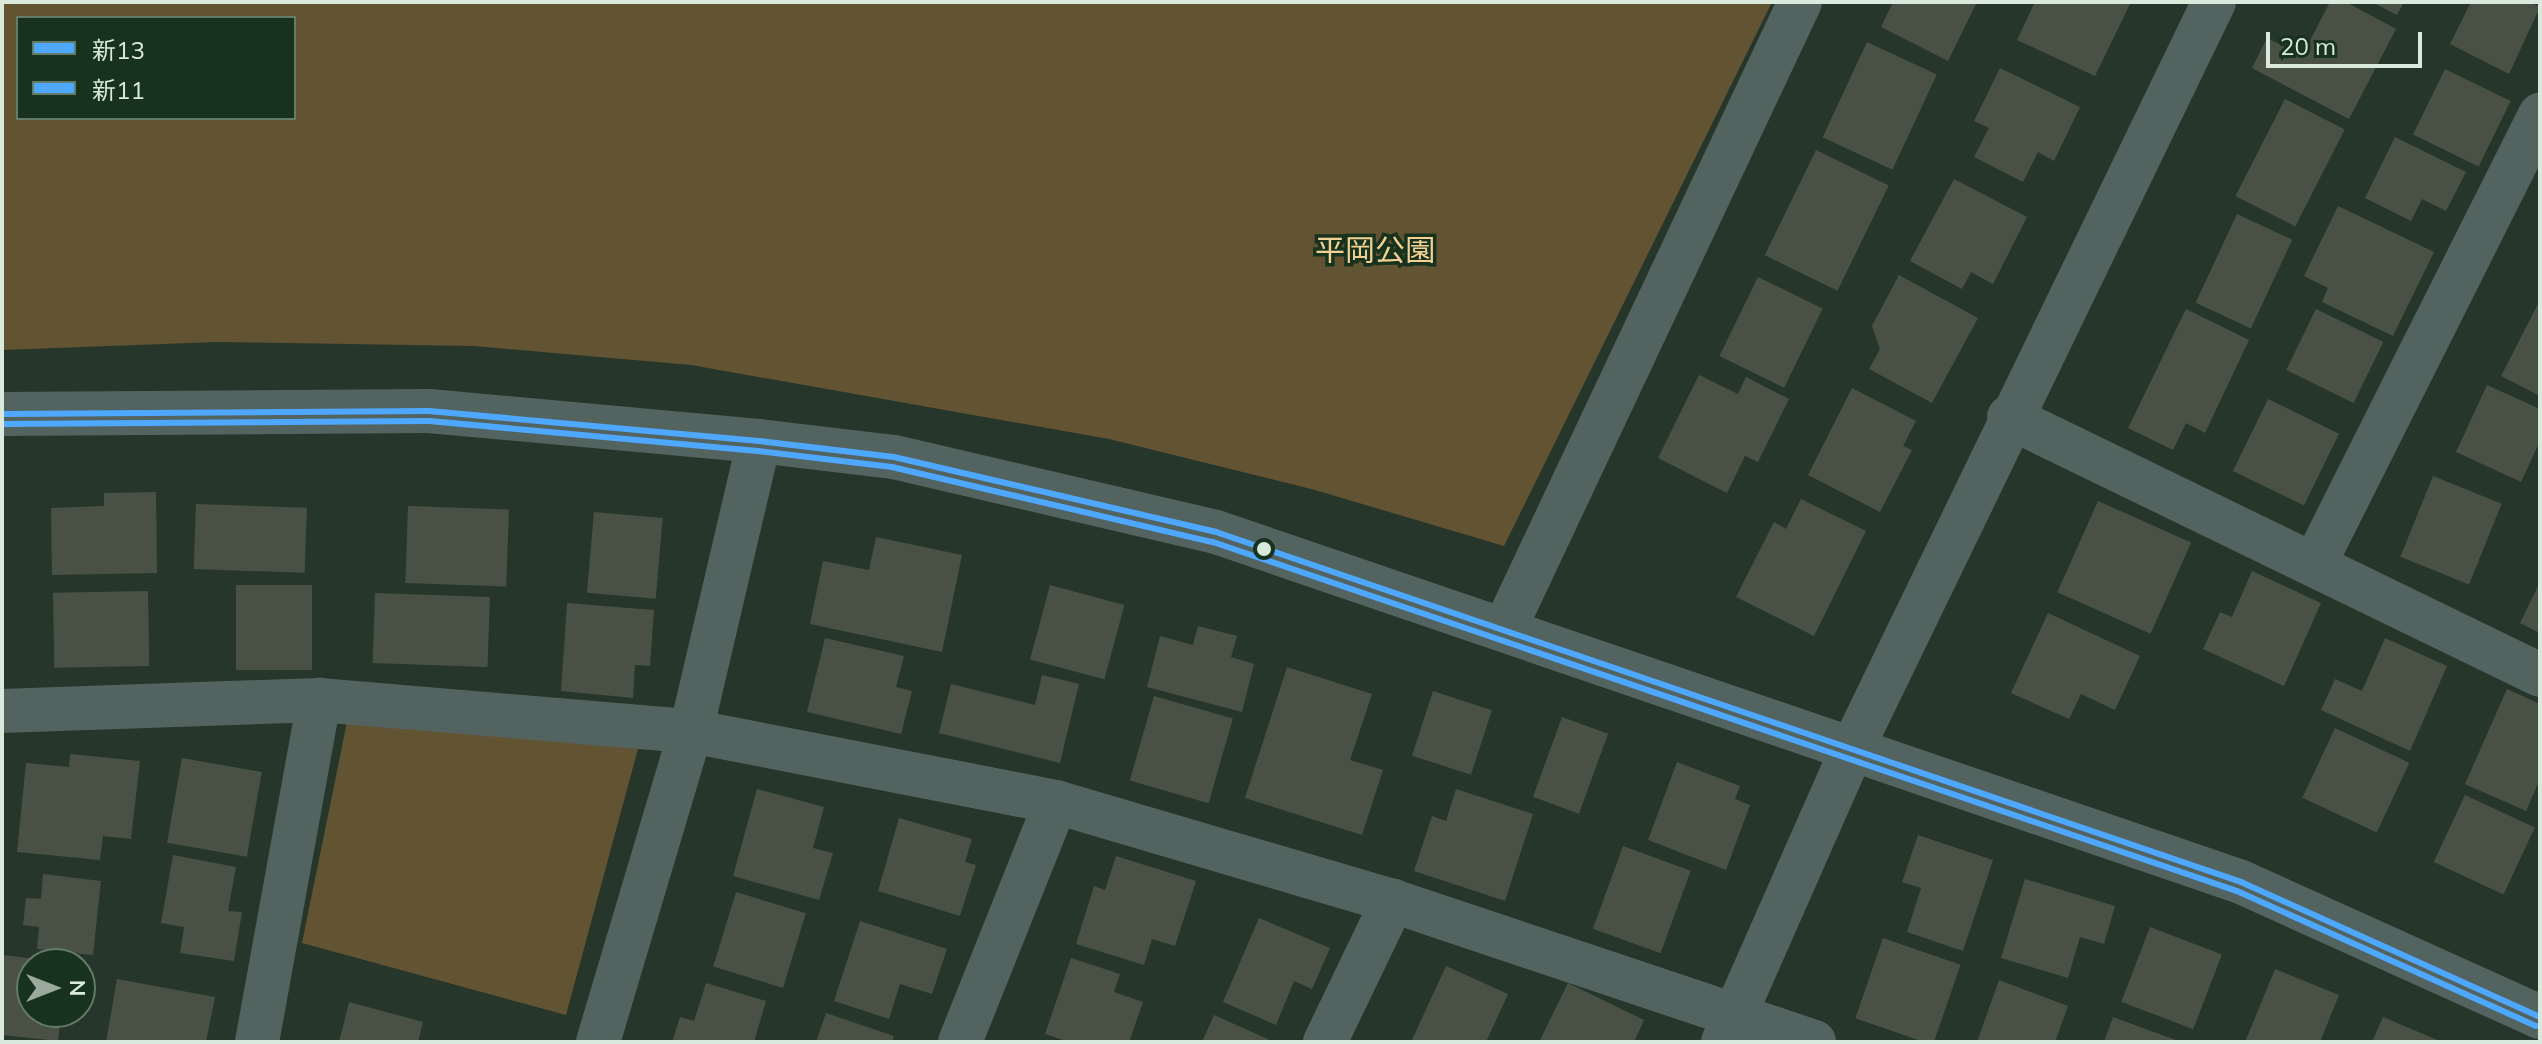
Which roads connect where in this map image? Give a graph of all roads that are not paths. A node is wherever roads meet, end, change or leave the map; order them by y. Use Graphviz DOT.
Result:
graph roads {
  1 [pos="1800,2"];
  2 [pos="2214,2"];
  3 [pos="2540,115"];
  4 [pos="2,414"];
  5 [pos="2009,417"];
  6 [pos="759,441"];
  7 [pos="2314,565"];
  8 [pos="1505,628"];
  9 [pos="2540,675"];
  10 [pos="319,700"];
  11 [pos="2,711"];
  12 [pos="691,731"];
  13 [pos="1853,747"];
  14 [pos="1056,802"];
  15 [pos="1393,901"];
  16 [pos="2540,1017"];
  17 [pos="1730,1030"];
  18 [pos="257,1042"];
  19 [pos="598,1042"];
  20 [pos="960,1042"];
  21 [pos="1325,1042"];
  22 [pos="1814,1042"];
  1 -- 8 [label="street"];
  2 -- 5 [label="street"];
  3 -- 7 [label="street"];
  4 -- 6 [label="street"];
  5 -- 7 [label="street"];
  5 -- 13 [label="street"];
  6 -- 8 [label="street"];
  6 -- 12 [label="street"];
  7 -- 9 [label="street"];
  8 -- 13 [label="street"];
  10 -- 11 [label="street"];
  10 -- 12 [label="street"];
  10 -- 18 [label="street"];
  12 -- 14 [label="street"];
  12 -- 19 [label="street"];
  13 -- 16 [label="street"];
  13 -- 17 [label="street"];
  14 -- 15 [label="street"];
  14 -- 20 [label="street"];
  15 -- 17 [label="street"];
  15 -- 21 [label="street"];
  17 -- 22 [label="street"];
}
